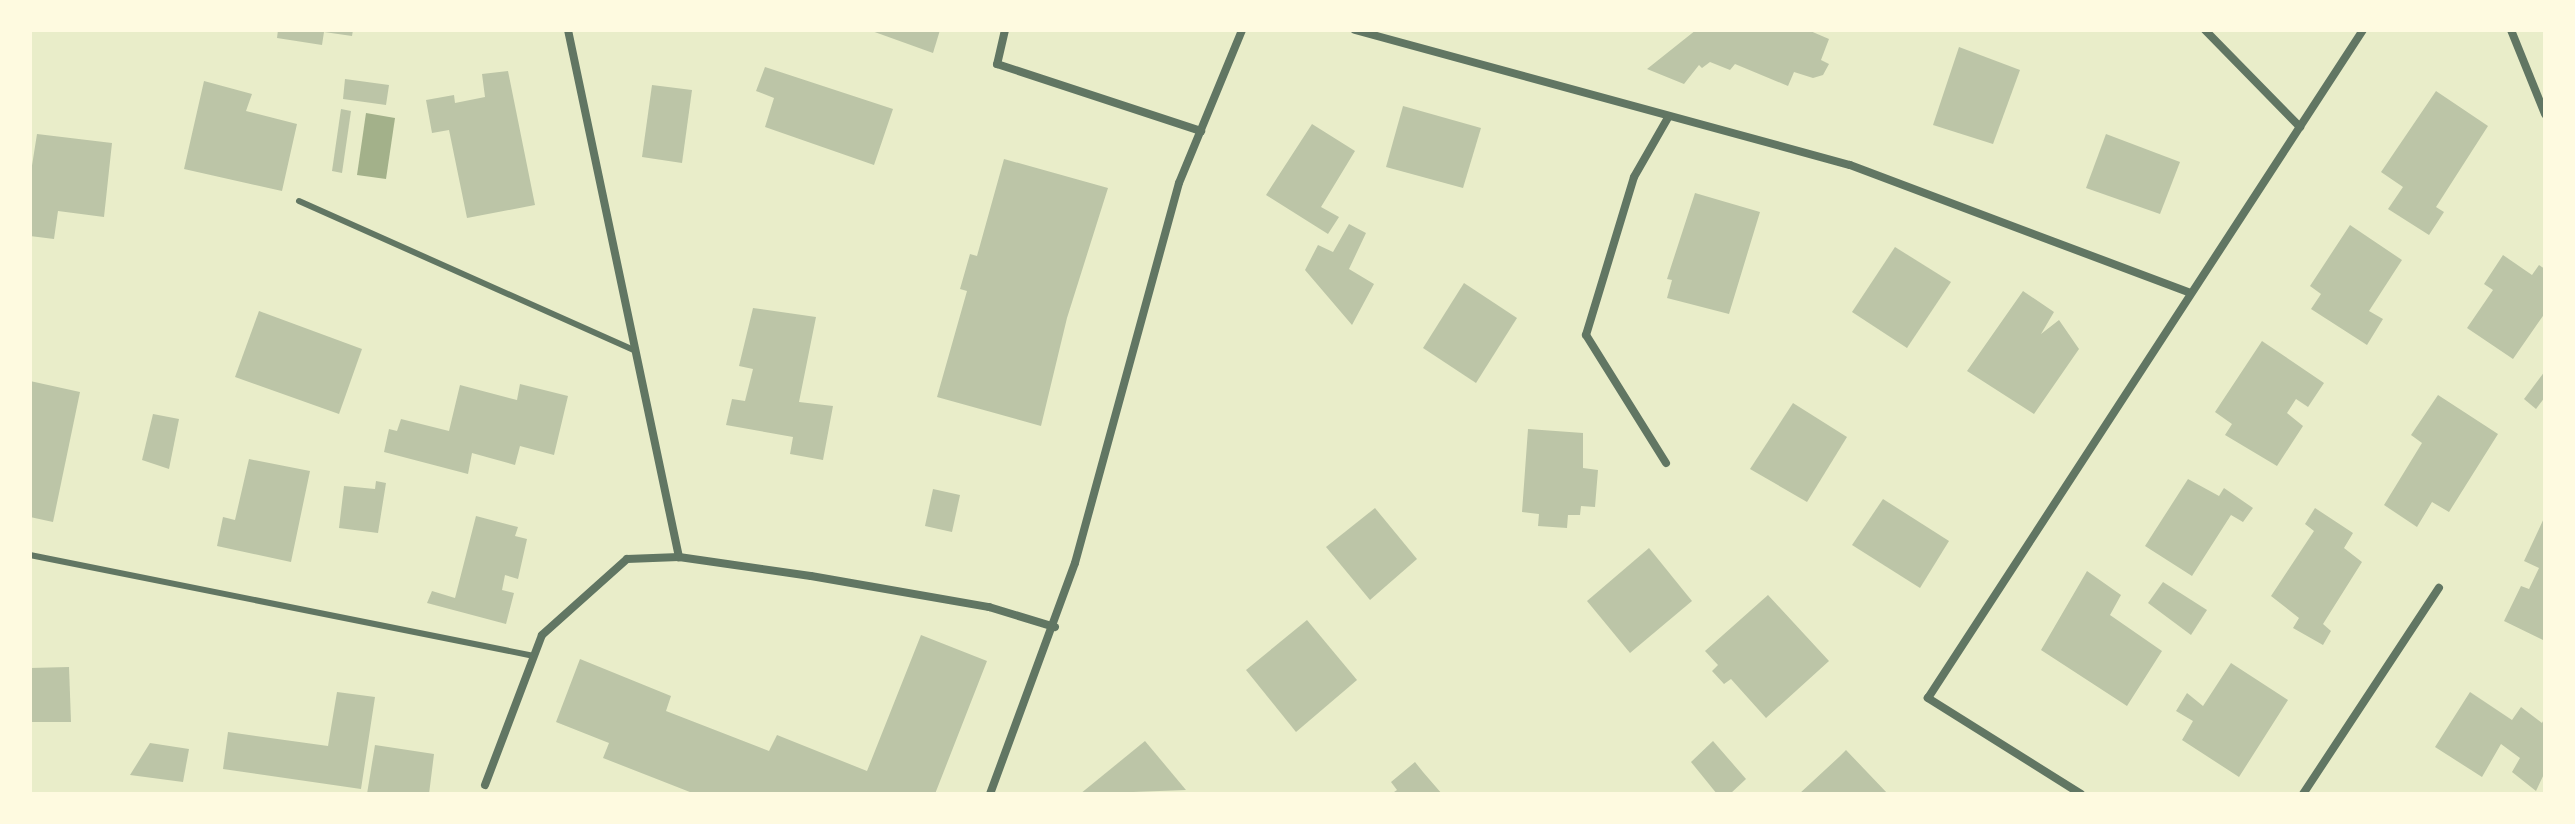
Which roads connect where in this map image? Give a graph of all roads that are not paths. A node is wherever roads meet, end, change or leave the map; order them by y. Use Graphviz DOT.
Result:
graph roads {
  1 [pos="568,30"];
  2 [pos="1005,30"];
  3 [pos="1242,30"];
  4 [pos="1355,30"];
  5 [pos="2205,30"];
  6 [pos="2363,30"];
  7 [pos="2511,30"];
  8 [pos="2545,114"];
  9 [pos="1669,116"];
  10 [pos="2300,127"];
  11 [pos="1201,131"];
  12 [pos="299,201"];
  13 [pos="2191,293"];
  14 [pos="634,350"];
  15 [pos="1666,463"];
  16 [pos="30,555"];
  17 [pos="679,557"];
  18 [pos="2439,588"];
  19 [pos="1055,627"];
  20 [pos="534,656"];
  21 [pos="485,785"];
  22 [pos="990,794"];
  23 [pos="2081,794"];
  24 [pos="2303,794"];
  1 -- 14 [label="street"];
  2 -- 11 [label="street"];
  3 -- 11 [label="street"];
  4 -- 9 [label="street"];
  5 -- 10 [label="street"];
  6 -- 10 [label="street"];
  7 -- 8 [label="street"];
  9 -- 13 [label="street"];
  9 -- 15 [label="street"];
  10 -- 13 [label="street"];
  11 -- 19 [label="street"];
  12 -- 14 [label="lane"];
  13 -- 23 [label="street"];
  14 -- 17 [label="street"];
  16 -- 20 [label="lane"];
  17 -- 19 [label="street"];
  17 -- 20 [label="street"];
  18 -- 24 [label="street"];
  19 -- 22 [label="street"];
  20 -- 21 [label="street"];
}
